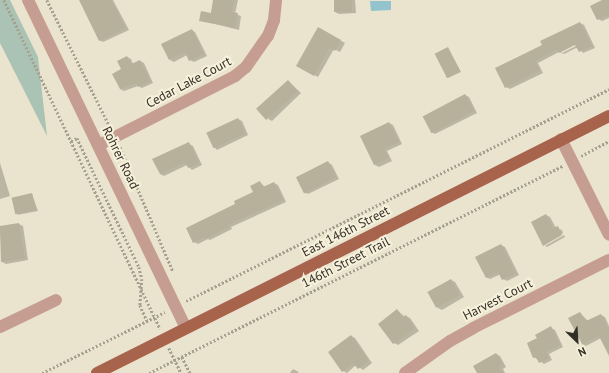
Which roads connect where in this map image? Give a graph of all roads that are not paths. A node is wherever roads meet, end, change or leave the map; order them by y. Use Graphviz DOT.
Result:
graph roads {
  1 [pos="28,0"];
  2 [pos="276,0"];
  3 [pos="609,116"];
  4 [pos="562,140"];
  5 [pos="98,145"];
  6 [pos="609,235"];
  7 [pos="609,260"];
  8 [pos="56,300"];
  9 [pos="0,327"];
  10 [pos="186,328"];
  11 [pos="97,373"];
  12 [pos="405,373"];
  1 -- 5 [label="street, Rohrer Road"];
  2 -- 5 [label="street, Cedar Lake Court"];
  3 -- 4 [label="main road, East 146th Street"];
  4 -- 6 [label="street"];
  4 -- 10 [label="main road, East 146th Street"];
  5 -- 10 [label="street, Rohrer Road"];
  7 -- 12 [label="street, Harvest Court"];
  8 -- 9 [label="street"];
  10 -- 11 [label="main road, East 146th Street"];
}
